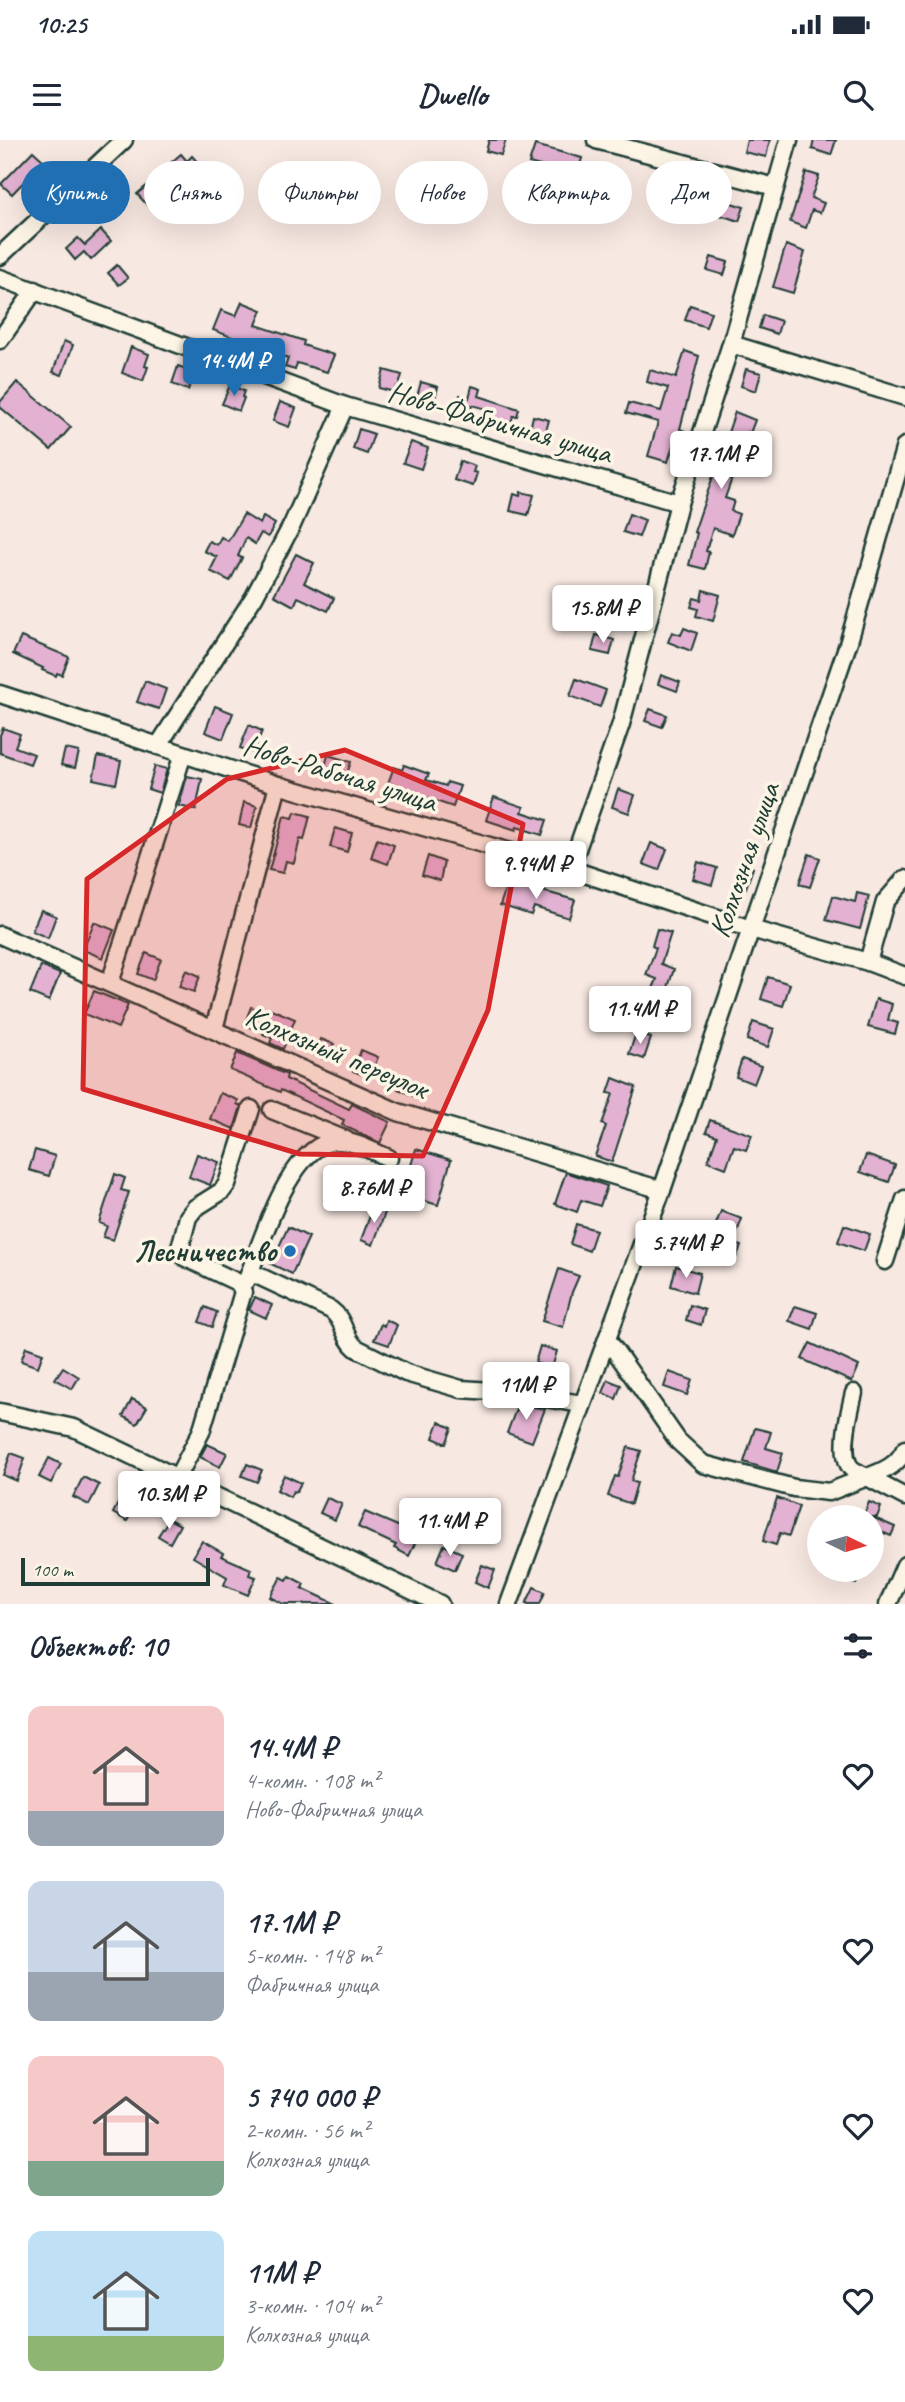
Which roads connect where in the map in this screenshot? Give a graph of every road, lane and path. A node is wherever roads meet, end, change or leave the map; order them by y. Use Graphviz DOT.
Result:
graph roads {
  1 [pos="124,140"];
  2 [pos="596,140"];
  3 [pos="789,140"];
  4 [pos="775,187"];
  5 [pos="0,256"];
  6 [pos="0,278"];
  7 [pos="35,290"];
  8 [pos="0,340"];
  9 [pos="731,344"];
  10 [pos="905,397"];
  11 [pos="345,406"];
  12 [pos="905,446"];
  13 [pos="680,503"];
  14 [pos="0,694"];
  15 [pos="158,746"];
  16 [pos="183,754"];
  17 [pos="278,785"];
  18 [pos="570,869"];
  19 [pos="905,879"];
  20 [pos="751,929"];
  21 [pos="0,935"];
  22 [pos="868,962"];
  23 [pos="905,976"];
  24 [pos="110,983"];
  25 [pos="214,1029"];
  26 [pos="251,1109"];
  27 [pos="272,1110"];
  28 [pos="351,1143"];
  29 [pos="389,1158"];
  30 [pos="662,1190"];
  31 [pos="905,1199"];
  32 [pos="885,1261"];
  33 [pos="250,1272"];
  34 [pos="243,1292"];
  35 [pos="607,1339"];
  36 [pos="854,1393"];
  37 [pos="582,1404"];
  38 [pos="0,1412"];
  39 [pos="905,1449"];
  40 [pos="867,1477"];
  41 [pos="177,1479"];
  42 [pos="905,1497"];
  43 [pos="905,1565"];
  44 [pos="440,1604"];
  45 [pos="509,1604"];
  46 [pos="888,1604"];
  1 -- 5 [label="street"];
  2 -- 4 [label="street"];
  3 -- 4 [label="street"];
  4 -- 9 [label="street"];
  6 -- 7 [label="street, Ново-Фабричная улица"];
  7 -- 8 [label="street"];
  7 -- 11 [label="street, Ново-Фабричная улица"];
  9 -- 10 [label="street"];
  9 -- 13 [label="street"];
  11 -- 13 [label="street, Ново-Фабричная улица"];
  11 -- 15 [label="street, Ново-Фабричная улица"];
  12 -- 20 [label="street, Колхозная улица"];
  13 -- 18 [label="street"];
  14 -- 15 [label="street, Ново-Рабочая улица"];
  15 -- 16 [label="street, Ново-Рабочая улица"];
  16 -- 17 [label="street, Ново-Рабочая улица"];
  16 -- 24 [label="street"];
  17 -- 18 [label="street, Ново-Рабочая улица"];
  17 -- 25 [label="street"];
  18 -- 20 [label="street, Ново-Рабочая улица"];
  19 -- 22 [label="street"];
  20 -- 22 [label="street, Ново-Рабочая улица"];
  20 -- 30 [label="street, Колхозная улица"];
  21 -- 24 [label="street, Колхозный переулок"];
  22 -- 23 [label="street, Ново-Рабочая улица"];
  24 -- 25 [label="street, Колхозный переулок"];
  25 -- 30 [label="street, Колхозный переулок"];
  26 -- 34 [label="street"];
  27 -- 28 [label="street"];
  28 -- 29 [label="street"];
  28 -- 33 [label="street"];
  30 -- 35 [label="street, Колхозная улица"];
  31 -- 32 [label="street"];
  33 -- 34 [label="street"];
  33 -- 37 [label="street"];
  34 -- 41 [label="street"];
  35 -- 37 [label="street, Колхозная улица"];
  35 -- 40 [label="street"];
  36 -- 40 [label="street"];
  37 -- 45 [label="street, Колхозная улица"];
  38 -- 41 [label="street"];
  39 -- 40 [label="street"];
  40 -- 42 [label="street"];
  41 -- 44 [label="street"];
  43 -- 46 [label="street"];
}
